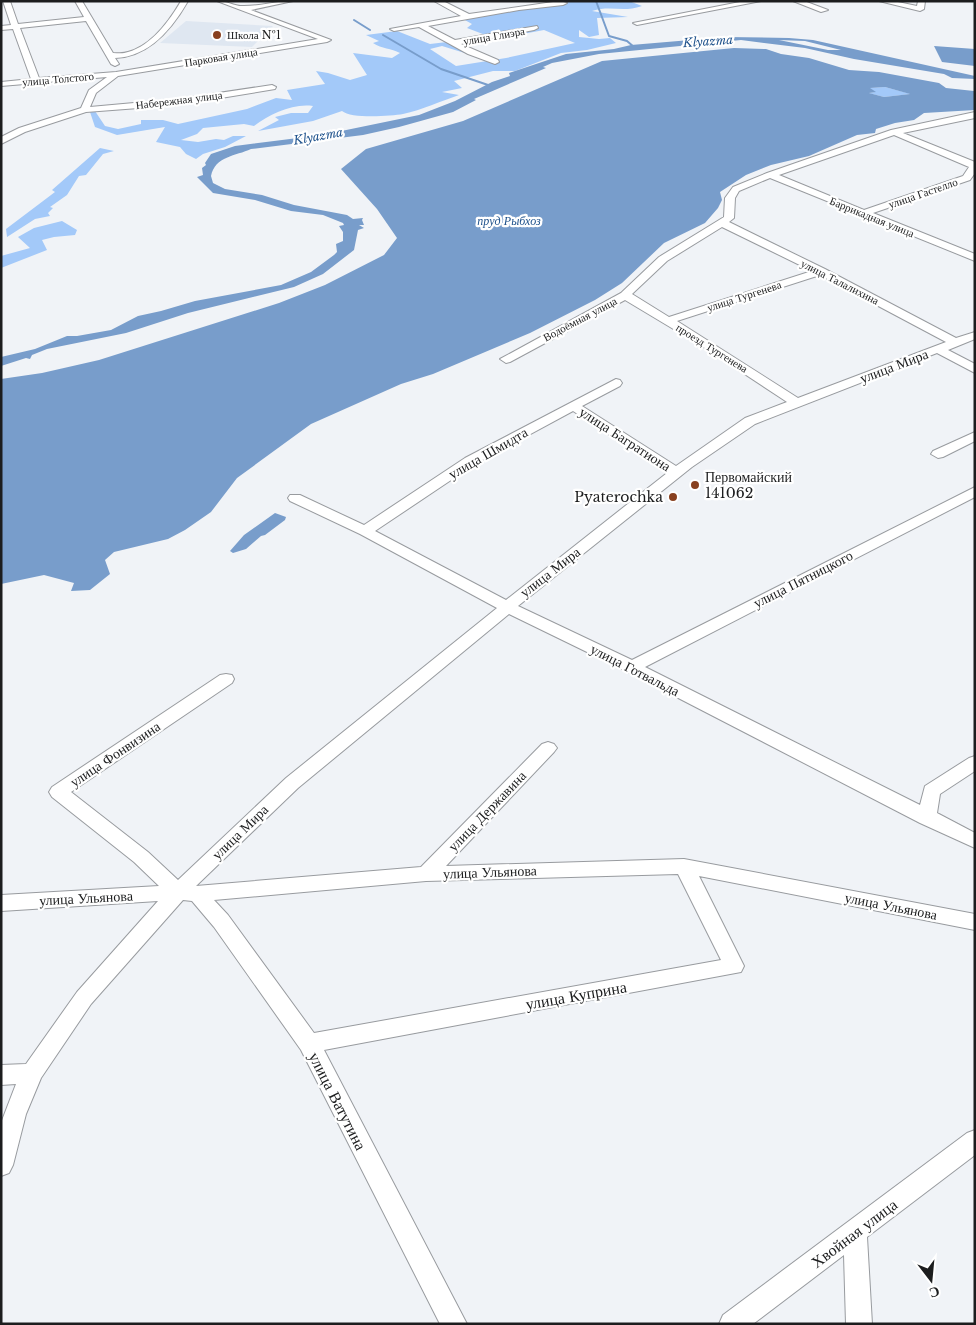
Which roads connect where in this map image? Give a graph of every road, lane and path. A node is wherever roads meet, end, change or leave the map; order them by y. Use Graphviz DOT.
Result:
graph roads {
  1 [pos="6,1"];
  2 [pos="78,1"];
  3 [pos="185,1"];
  4 [pos="220,1"];
  5 [pos="290,1"];
  6 [pos="437,1"];
  7 [pos="758,1"];
  8 [pos="796,1"];
  9 [pos="882,1"];
  10 [pos="561,2"];
  11 [pos="921,5"];
  12 [pos="240,9"];
  13 [pos="824,10"];
  14 [pos="468,17"];
  15 [pos="88,19"];
  16 [pos="637,23"];
  17 [pos="421,25"];
  18 [pos="17,26"];
  19 [pos="1,28"];
  20 [pos="534,28"];
  21 [pos="394,29"];
  22 [pos="453,43"];
  23 [pos="111,56"];
  24 [pos="495,62"];
  25 [pos="116,74"];
  26 [pos="36,81"];
  27 [pos="1,84"];
  28 [pos="272,87"];
  29 [pos="85,110"];
  30 [pos="975,115"];
  31 [pos="1,128"];
  32 [pos="22,130"];
  33 [pos="894,132"];
  34 [pos="1,141"];
  35 [pos="974,165"];
  36 [pos="770,175"];
  37 [pos="864,214"];
  38 [pos="723,223"];
  39 [pos="975,258"];
  40 [pos="821,271"];
  41 [pos="625,295"];
  42 [pos="667,321"];
  43 [pos="975,335"];
  44 [pos="955,342"];
  45 [pos="938,349"];
  46 [pos="506,359"];
  47 [pos="975,369"];
  48 [pos="616,383"];
  49 [pos="797,403"];
  50 [pos="573,406"];
  51 [pos="975,436"];
  52 [pos="938,454"];
  53 [pos="677,472"];
  54 [pos="975,491"];
  55 [pos="296,498"];
  56 [pos="364,531"];
  57 [pos="507,607"];
  58 [pos="632,667"];
  59 [pos="226,679"];
  60 [pos="548,748"];
  61 [pos="975,762"];
  62 [pos="927,818"];
  63 [pos="975,841"];
  64 [pos="684,866"];
  65 [pos="426,874"];
  66 [pos="188,893"];
  67 [pos="1,903"];
  68 [pos="975,922"];
  69 [pos="309,1043"];
  70 [pos="32,1073"];
  71 [pos="1,1075"];
  72 [pos="975,1141"];
  73 [pos="1,1165"];
  74 [pos="855,1232"];
  75 [pos="454,1324"];
  76 [pos="732,1324"];
  77 [pos="859,1324"];
  1 -- 18 [label="street"];
  2 -- 15 [label="street"];
  3 -- 23 [label="street"];
  4 -- 12 [label="street"];
  5 -- 12 [label="street"];
  6 -- 14 [label="street"];
  7 -- 16 [label="street"];
  8 -- 13 [label="street"];
  9 -- 11 [label="street"];
  10 -- 14 [label="street"];
  12 -- 25 [label="street, Парковая улица"];
  14 -- 17 [label="street"];
  15 -- 18 [label="street"];
  15 -- 23 [label="street"];
  17 -- 21 [label="street"];
  17 -- 22 [label="street, улица Глиэра"];
  18 -- 19 [label="street"];
  18 -- 26 [label="street"];
  20 -- 22 [label="street, улица Глиэра"];
  22 -- 24 [label="street, улица Глиэра"];
  23 -- 25 [label="street"];
  25 -- 26 [label="street, улица Толстого"];
  25 -- 29 [label="street"];
  26 -- 27 [label="street, улица Толстого"];
  28 -- 29 [label="street, Набережная улица"];
  29 -- 32 [label="street, Набережная улица"];
  30 -- 33 [label="street"];
  31 -- 32 [label="street"];
  32 -- 34 [label="street"];
  33 -- 35 [label="street"];
  33 -- 36 [label="street"];
  35 -- 37 [label="street, улица Гастелло"];
  36 -- 37 [label="street, Баррикадная улица"];
  36 -- 38 [label="street"];
  37 -- 39 [label="street, Баррикадная улица"];
  38 -- 40 [label="street, улица Талалихина"];
  38 -- 41 [label="street, Водоёмная улица"];
  40 -- 42 [label="street, улица Тургенева"];
  40 -- 44 [label="street, улица Талалихина"];
  41 -- 42 [label="street, проезд Тургенева"];
  41 -- 46 [label="street, Водоёмная улица"];
  42 -- 49 [label="street, проезд Тургенева"];
  43 -- 44 [label="street, улица Мира"];
  44 -- 45 [label="street, улица Мира"];
  45 -- 47 [label="street"];
  45 -- 49 [label="street, улица Мира"];
  48 -- 50 [label="street, улица Шмидта"];
  49 -- 53 [label="street, улица Мира"];
  50 -- 53 [label="street, улица Багратиона"];
  50 -- 56 [label="street, улица Шмидта"];
  51 -- 52 [label="street"];
  53 -- 57 [label="street, улица Мира"];
  54 -- 58 [label="street, улица Пятницкого"];
  55 -- 56 [label="street, улица Готвальда"];
  56 -- 57 [label="street, улица Готвальда"];
  57 -- 58 [label="street, улица Готвальда"];
  57 -- 66 [label="street, улица Мира"];
  58 -- 62 [label="street, улица Готвальда"];
  59 -- 66 [label="street, улица Фонвизина"];
  60 -- 65 [label="street, улица Державина"];
  61 -- 62 [label="street"];
  62 -- 63 [label="street, улица Готвальда"];
  64 -- 65 [label="street, улица Ульянова"];
  64 -- 68 [label="street, улица Ульянова"];
  64 -- 69 [label="street, улица Куприна"];
  65 -- 66 [label="street, улица Ульянова"];
  66 -- 67 [label="street, улица Ульянова"];
  66 -- 69 [label="street, улица Ватутина"];
  66 -- 70 [label="street, улица Мира"];
  69 -- 75 [label="street, улица Ватутина"];
  70 -- 71 [label="street"];
  70 -- 73 [label="street, улица Мира"];
  72 -- 74 [label="street, Хвойная улица"];
  74 -- 76 [label="street, Хвойная улица"];
  74 -- 77 [label="street"];
}
